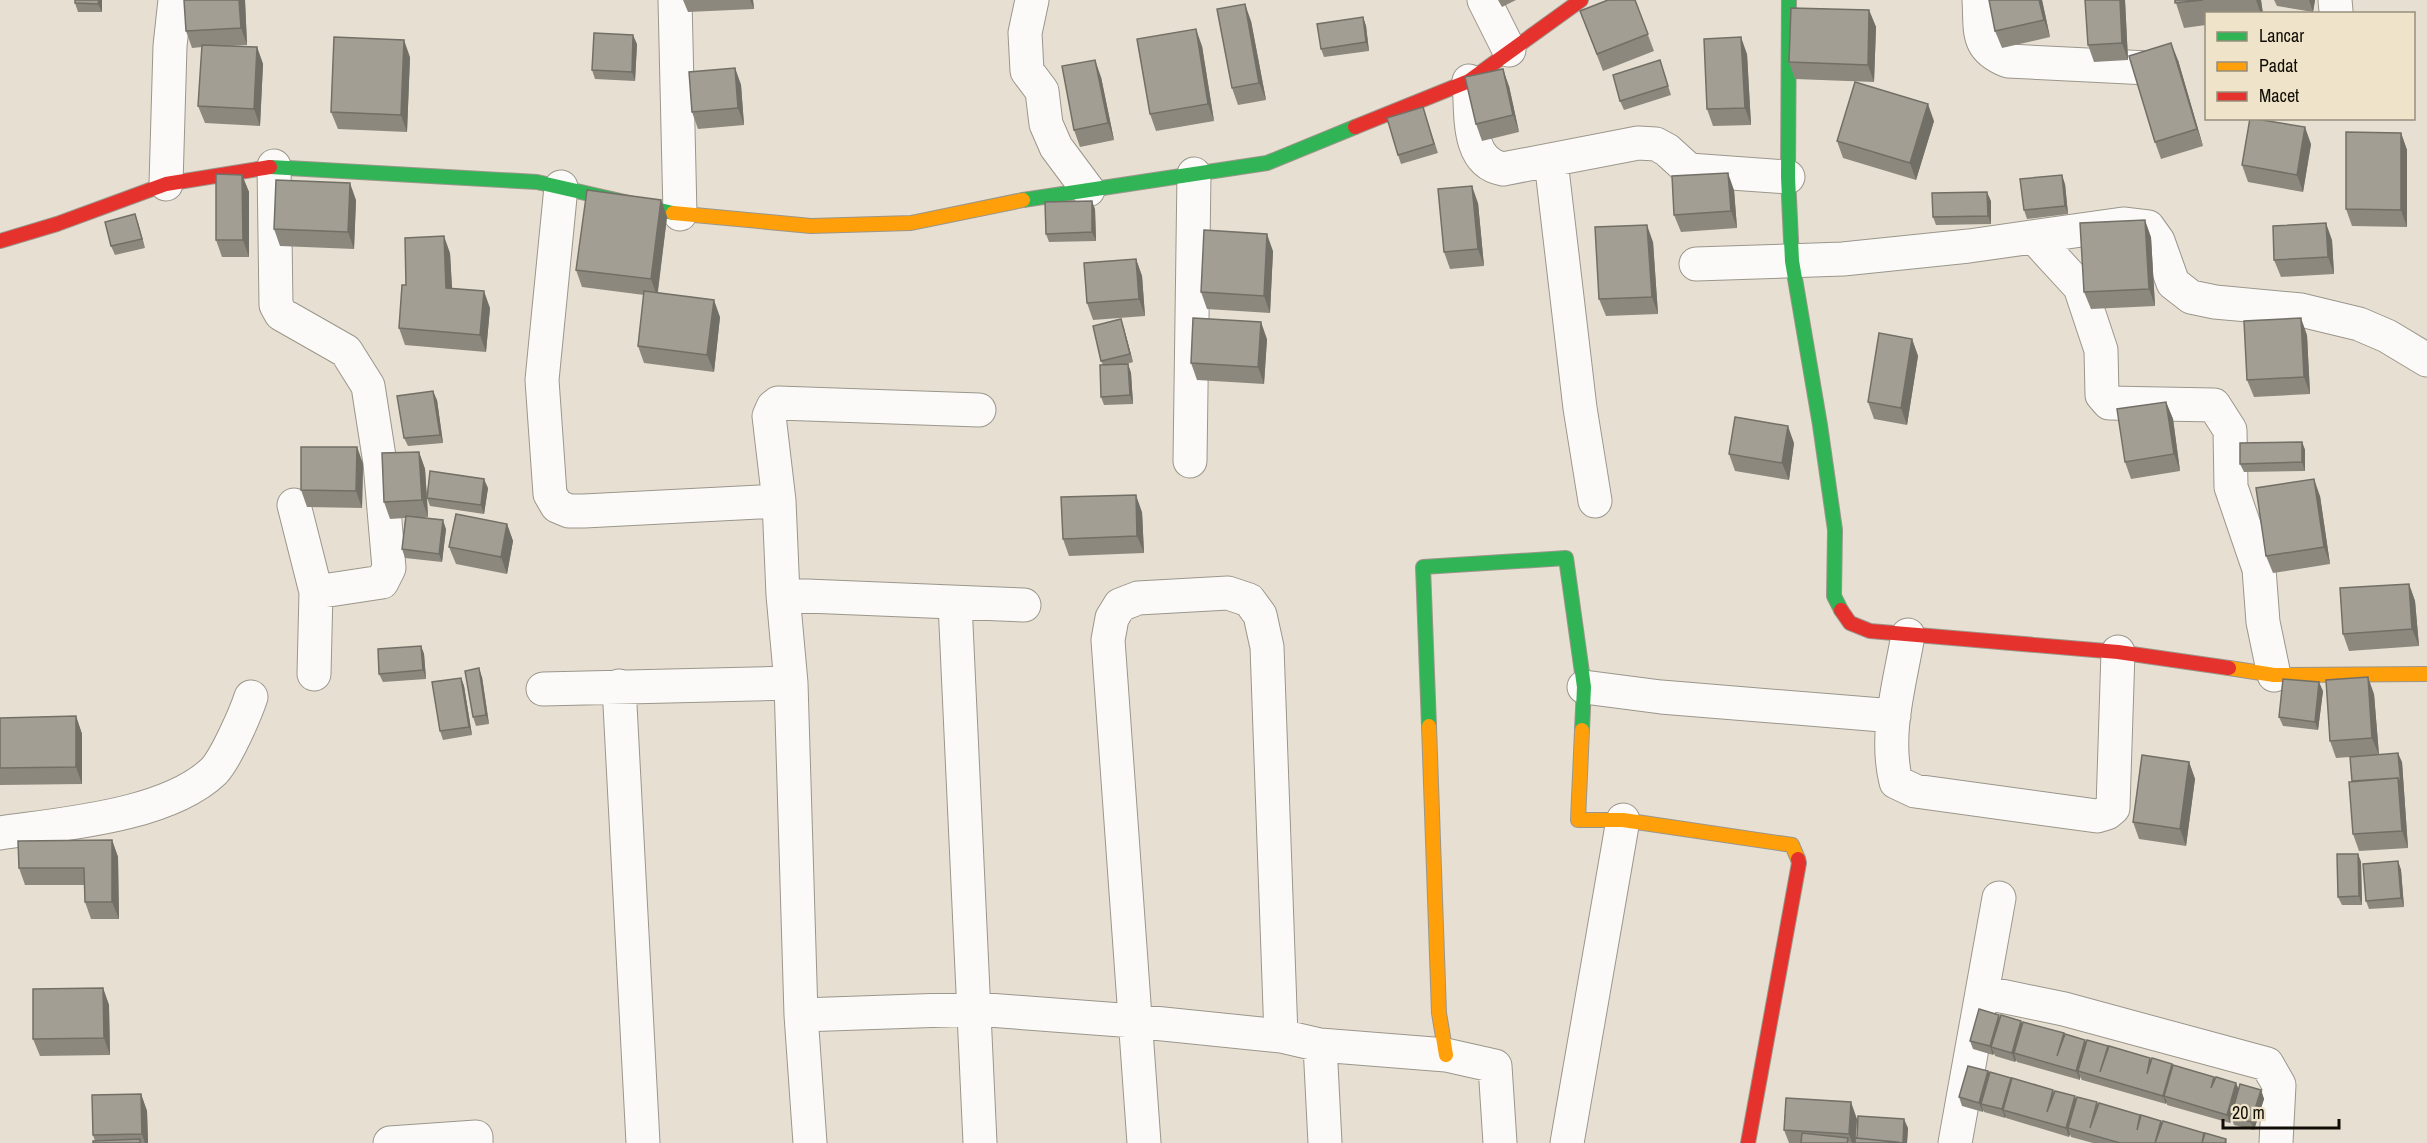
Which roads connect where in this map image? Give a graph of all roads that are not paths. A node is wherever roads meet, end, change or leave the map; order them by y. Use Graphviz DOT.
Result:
graph roads {
  1 [pos="175,0"];
  2 [pos="675,0"];
  3 [pos="1032,0"];
  4 [pos="1484,0"];
  5 [pos="1581,0"];
  6 [pos="1789,0"];
  7 [pos="1979,0"];
  8 [pos="1509,50"];
  9 [pos="2148,68"];
  10 [pos="1469,81"];
  11 [pos="1551,161"];
  12 [pos="274,166"];
  13 [pos="1194,174"];
  14 [pos="1788,177"];
  15 [pos="166,184"];
  16 [pos="561,187"];
  17 [pos="1088,190"];
  18 [pos="680,214"];
  19 [pos="2034,237"];
  20 [pos="0,241"];
  21 [pos="1792,261"];
  22 [pos="1696,264"];
  23 [pos="2427,360"];
  24 [pos="979,410"];
  25 [pos="1190,461"];
  26 [pos="778,501"];
  27 [pos="1595,501"];
  28 [pos="294,505"];
  29 [pos="316,592"];
  30 [pos="783,595"];
  31 [pos="955,603"];
  32 [pos="1024,605"];
  33 [pos="1908,635"];
  34 [pos="2118,652"];
  35 [pos="314,674"];
  36 [pos="2427,674"];
  37 [pos="2274,675"];
  38 [pos="791,682"];
  39 [pos="619,686"];
  40 [pos="1584,687"];
  41 [pos="543,689"];
  42 [pos="250,697"];
  43 [pos="1894,716"];
  44 [pos="1623,820"];
  45 [pos="0,833"];
  46 [pos="1999,898"];
  47 [pos="1982,992"];
  48 [pos="975,1009"];
  49 [pos="801,1015"];
  50 [pos="1134,1021"];
  51 [pos="1281,1036"];
  52 [pos="1320,1046"];
  53 [pos="1446,1055"];
  54 [pos="390,1143"];
  55 [pos="476,1143"];
  56 [pos="643,1143"];
  57 [pos="810,1143"];
  58 [pos="980,1143"];
  59 [pos="1144,1143"];
  60 [pos="1325,1143"];
  61 [pos="1500,1143"];
  62 [pos="1567,1143"];
  63 [pos="1748,1143"];
  64 [pos="1956,1143"];
  65 [pos="2276,1143"];
  1 -- 15 [label="street"];
  2 -- 18 [label="street"];
  3 -- 17 [label="street"];
  4 -- 8 [label="street"];
  5 -- 8 [label="street"];
  6 -- 14 [label="street"];
  7 -- 9 [label="street"];
  8 -- 10 [label="street"];
  10 -- 11 [label="street"];
  10 -- 13 [label="street"];
  11 -- 14 [label="street"];
  11 -- 27 [label="street"];
  12 -- 15 [label="street"];
  12 -- 16 [label="street"];
  12 -- 29 [label="street"];
  13 -- 17 [label="street"];
  13 -- 25 [label="street"];
  14 -- 21 [label="street"];
  15 -- 20 [label="street"];
  16 -- 18 [label="street"];
  16 -- 26 [label="street"];
  17 -- 18 [label="street"];
  19 -- 21 [label="street"];
  19 -- 23 [label="street"];
  19 -- 37 [label="street"];
  21 -- 22 [label="street"];
  21 -- 33 [label="street"];
  24 -- 26 [label="street"];
  26 -- 30 [label="street"];
  28 -- 29 [label="street"];
  29 -- 35 [label="street"];
  30 -- 31 [label="street"];
  30 -- 38 [label="street"];
  31 -- 32 [label="street"];
  31 -- 48 [label="street"];
  33 -- 34 [label="street"];
  33 -- 43 [label="street"];
  34 -- 37 [label="street"];
  34 -- 43 [label="street"];
  36 -- 37 [label="street"];
  38 -- 39 [label="street"];
  38 -- 49 [label="street"];
  39 -- 41 [label="street"];
  39 -- 56 [label="street"];
  40 -- 43 [label="street"];
  40 -- 44 [label="street"];
  40 -- 53 [label="street"];
  42 -- 45 [label="street"];
  44 -- 62 [label="street"];
  44 -- 63 [label="street"];
  46 -- 47 [label="street"];
  47 -- 64 [label="street"];
  47 -- 65 [label="street"];
  48 -- 49 [label="street"];
  48 -- 50 [label="street"];
  48 -- 58 [label="street"];
  49 -- 57 [label="street"];
  50 -- 51 [label="street"];
  50 -- 51 [label="street"];
  50 -- 59 [label="street"];
  51 -- 52 [label="street"];
  52 -- 53 [label="street"];
  52 -- 60 [label="street"];
  53 -- 61 [label="street"];
  54 -- 55 [label="street"];
}
